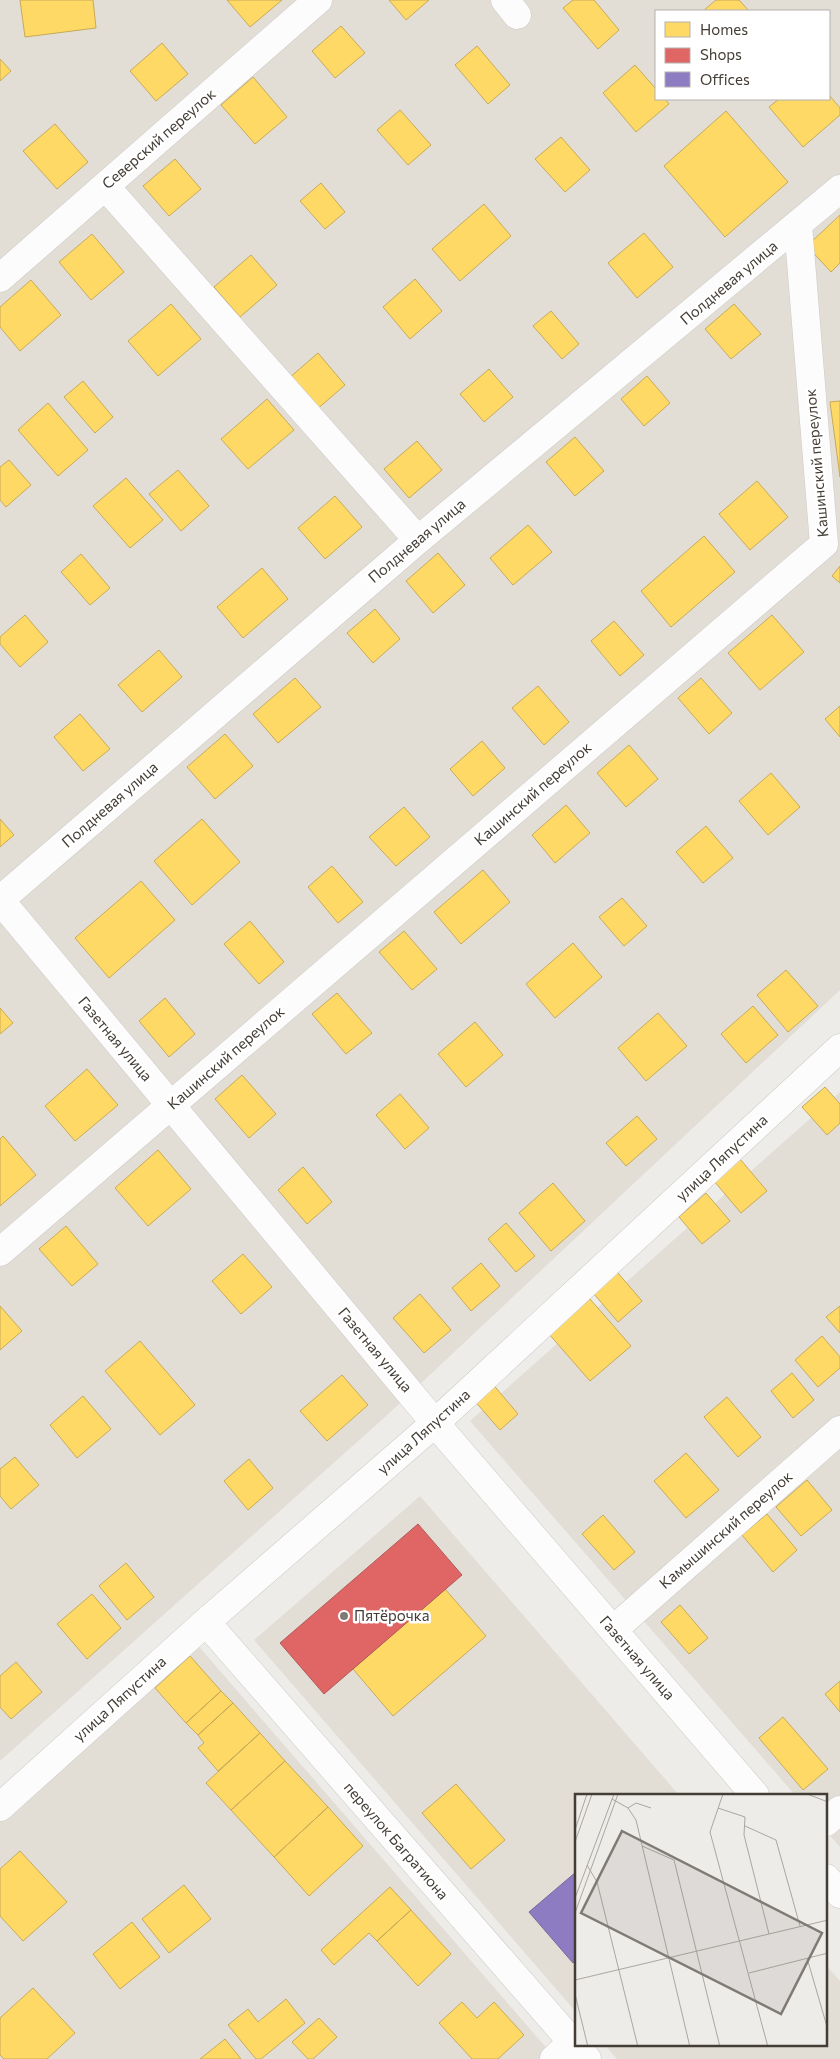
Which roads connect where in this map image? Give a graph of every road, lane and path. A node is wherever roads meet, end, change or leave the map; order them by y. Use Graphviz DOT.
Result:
graph roads {
  1 [pos="318,0"];
  2 [pos="105,186"];
  3 [pos="840,189"];
  4 [pos="798,225"];
  5 [pos="0,278"];
  6 [pos="418,540"];
  7 [pos="0,900"];
  8 [pos="840,1048"];
  9 [pos="171,1106"];
  10 [pos="0,1252"];
  11 [pos="435,1423"];
  12 [pos="840,1430"];
  13 [pos="206,1622"];
  14 [pos="613,1630"];
  15 [pos="754,1794"];
  16 [pos="0,1807"];
  17 [pos="840,1810"];
  18 [pos="828,1820"];
  19 [pos="828,1880"];
  20 [pos="840,1894"];
  21 [pos="571,2053"];
  1 -- 2 [label="street, Северский переулок"];
  2 -- 5 [label="street, Северский переулок"];
  2 -- 6 [label="street"];
  3 -- 4 [label="street, Полдневая улица"];
  4 -- 6 [label="street, Полдневая улица"];
  4 -- 9 [label="street, Кашинский переулок"];
  6 -- 7 [label="street, Полдневая улица"];
  7 -- 9 [label="street, Газетная улица"];
  8 -- 11 [label="street, улица Ляпустина"];
  9 -- 10 [label="street, Кашинский переулок"];
  9 -- 11 [label="street, Газетная улица"];
  11 -- 13 [label="street, улица Ляпустина"];
  11 -- 14 [label="street, Газетная улица"];
  12 -- 14 [label="street, Камышинский переулок"];
  13 -- 16 [label="street, улица Ляпустина"];
  13 -- 21 [label="street, переулок Багратиона"];
  14 -- 15 [label="street, Газетная улица"];
  17 -- 18 [label="street"];
  19 -- 20 [label="street"];
}
